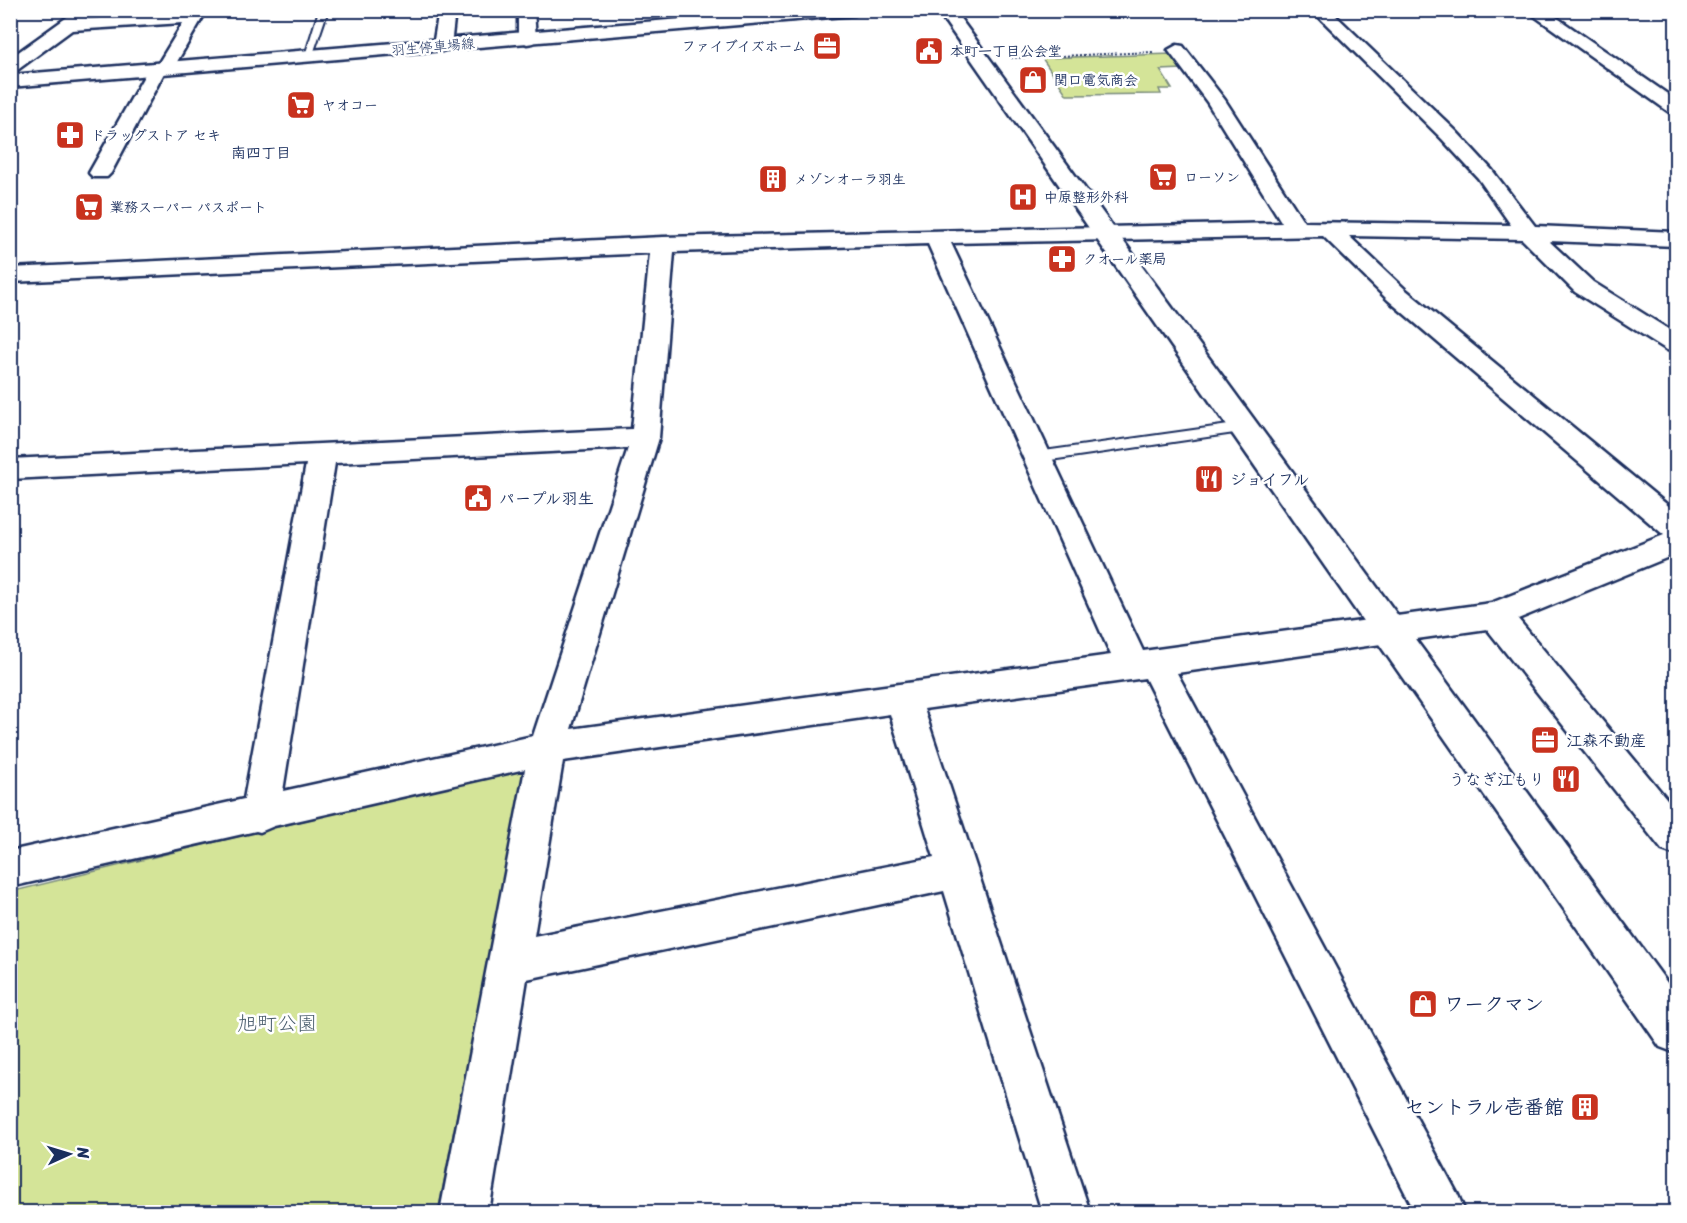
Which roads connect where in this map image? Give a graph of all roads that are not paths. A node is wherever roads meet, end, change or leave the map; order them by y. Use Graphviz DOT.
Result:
graph roads {
  1 [pos="88,10"];
  2 [pos="324,10"];
  3 [pos="447,10"];
  4 [pos="526,10"];
  5 [pos="855,10"];
  6 [pos="945,10"];
  7 [pos="1320,10"];
  8 [pos="1534,10"];
  9 [pos="794,13"];
  10 [pos="67,25"];
  11 [pos="527,39"];
  12 [pos="442,46"];
  13 [pos="1178,51"];
  14 [pos="307,57"];
  15 [pos="10,67"];
  16 [pos="161,69"];
  17 [pos="10,81"];
  18 [pos="1677,108"];
  19 [pos="100,173"];
  20 [pos="1328,228"];
  21 [pos="1297,229"];
  22 [pos="1104,233"];
  23 [pos="1528,233"];
  24 [pos="937,238"];
  25 [pos="1677,239"];
  26 [pos="663,244"];
  27 [pos="10,274"];
  28 [pos="1677,345"];
  29 [pos="1243,428"];
  30 [pos="645,438"];
  31 [pos="322,453"];
  32 [pos="1037,457"];
  33 [pos="10,469"];
  34 [pos="1674,528"];
  35 [pos="1495,615"];
  36 [pos="1389,631"];
  37 [pos="1144,665"];
  38 [pos="903,699"];
  39 [pos="547,748"];
  40 [pos="260,815"];
  41 [pos="1677,838"];
  42 [pos="10,869"];
  43 [pos="959,870"];
  44 [pos="509,962"];
  45 [pos="1677,1031"];
  46 [pos="464,1212"];
  47 [pos="1066,1212"];
  48 [pos="1442,1212"];
  1 -- 10 [label="street"];
  2 -- 14 [label="lane"];
  3 -- 12 [label="street"];
  4 -- 11 [label="street"];
  5 -- 9 [label="street, 羽生停車場線"];
  6 -- 22 [label="street"];
  7 -- 23 [label="street"];
  8 -- 18 [label="street"];
  9 -- 11 [label="street, 羽生停車場線"];
  10 -- 15 [label="street"];
  10 -- 16 [label="street"];
  11 -- 12 [label="street, 羽生停車場線"];
  12 -- 14 [label="street, 羽生停車場線"];
  13 -- 21 [label="street"];
  14 -- 16 [label="street, 羽生停車場線"];
  16 -- 17 [label="street, 羽生停車場線"];
  16 -- 19 [label="street"];
  20 -- 21 [label="street"];
  20 -- 23 [label="street"];
  20 -- 34 [label="street"];
  21 -- 22 [label="street"];
  22 -- 24 [label="street"];
  22 -- 29 [label="street"];
  23 -- 25 [label="street"];
  23 -- 28 [label="street"];
  24 -- 26 [label="street"];
  24 -- 32 [label="street"];
  26 -- 27 [label="street"];
  26 -- 30 [label="street"];
  29 -- 32 [label="lane"];
  29 -- 36 [label="street"];
  30 -- 31 [label="street"];
  30 -- 39 [label="street"];
  31 -- 33 [label="street"];
  31 -- 40 [label="street"];
  32 -- 37 [label="street"];
  34 -- 35 [label="street"];
  35 -- 36 [label="street"];
  35 -- 41 [label="street"];
  36 -- 37 [label="street"];
  36 -- 45 [label="street"];
  37 -- 38 [label="street"];
  37 -- 48 [label="street"];
  38 -- 39 [label="street"];
  38 -- 43 [label="street"];
  39 -- 40 [label="street"];
  39 -- 44 [label="street"];
  40 -- 42 [label="street"];
  43 -- 44 [label="street"];
  43 -- 47 [label="street"];
  44 -- 46 [label="street"];
}
